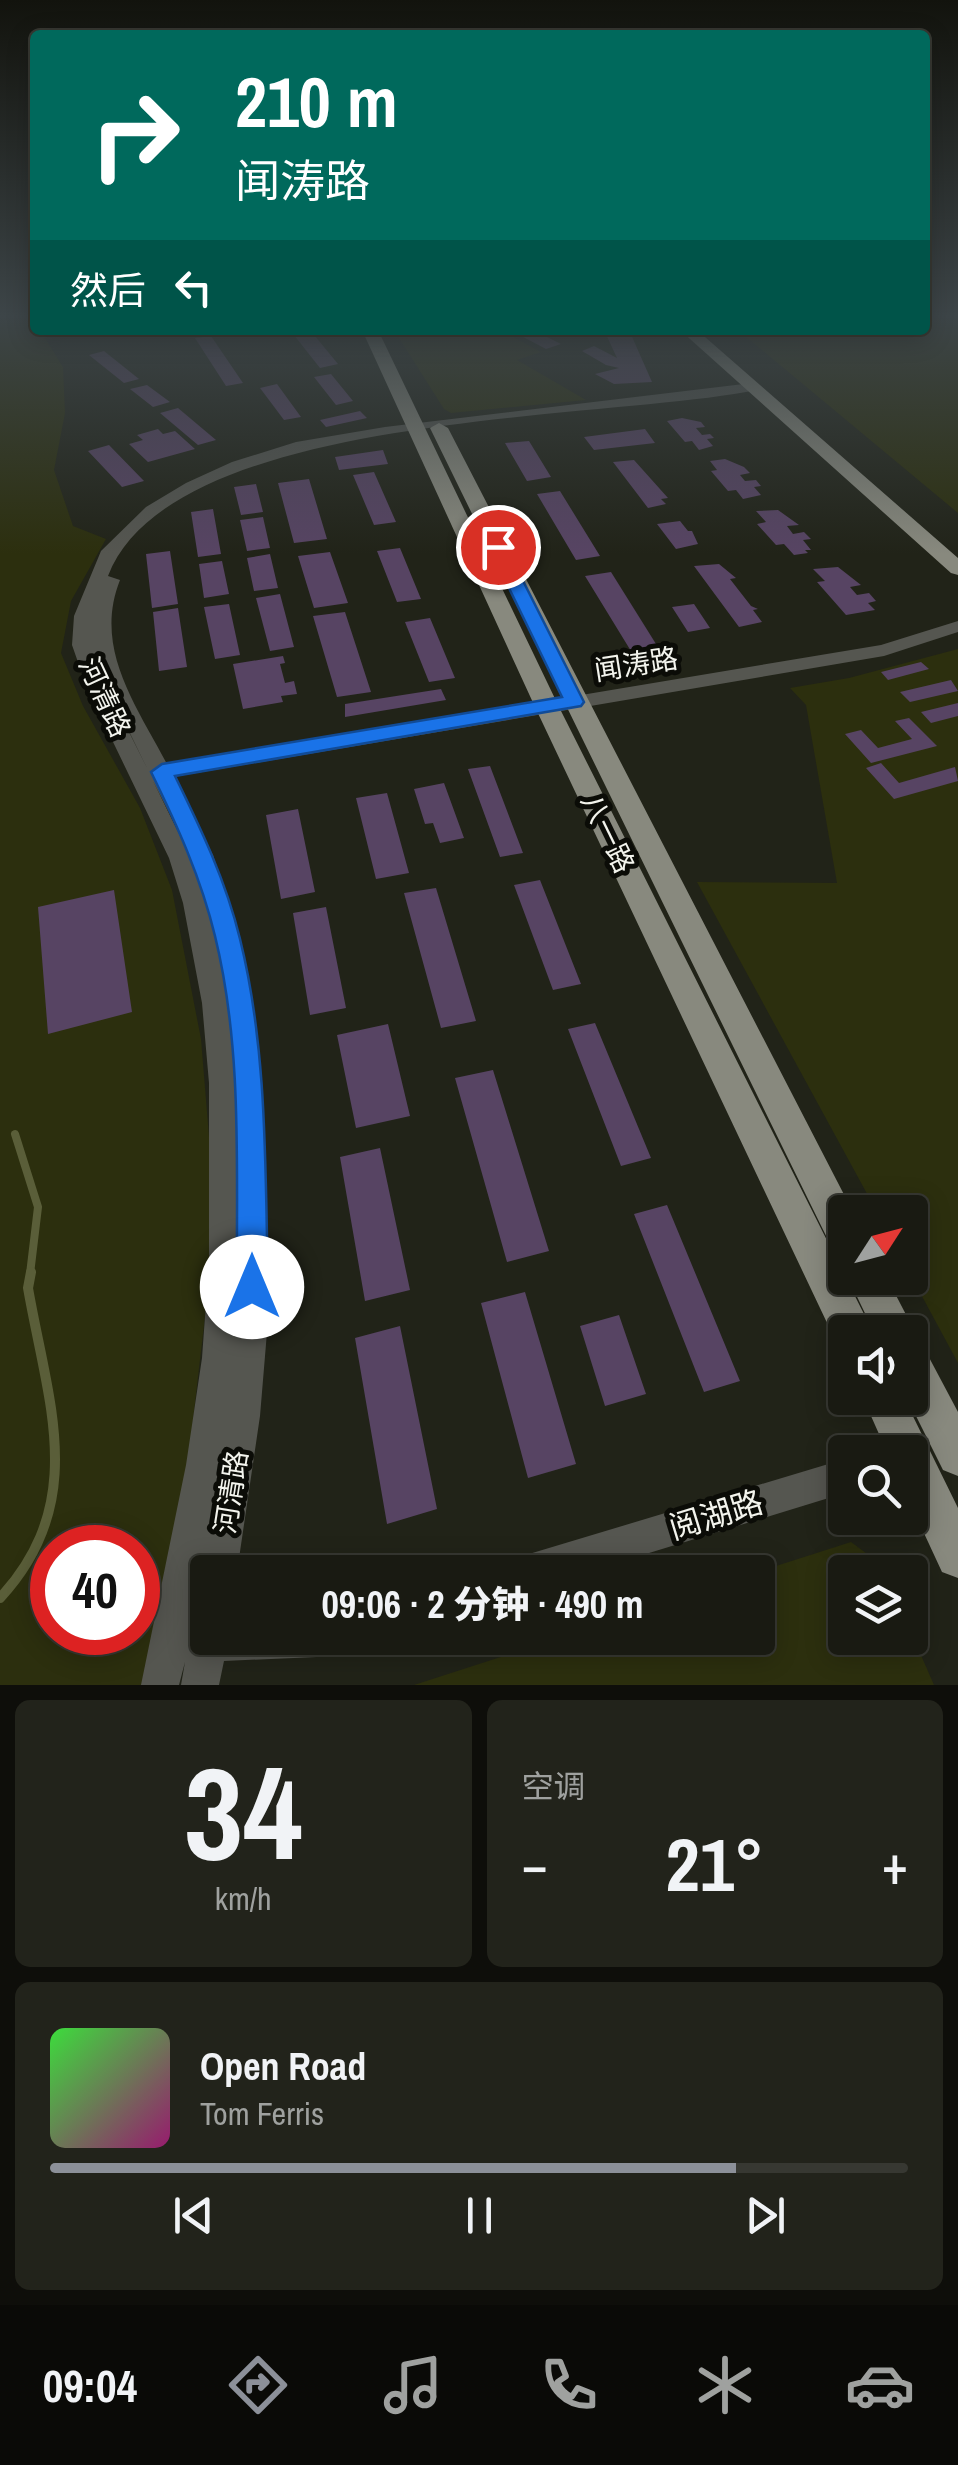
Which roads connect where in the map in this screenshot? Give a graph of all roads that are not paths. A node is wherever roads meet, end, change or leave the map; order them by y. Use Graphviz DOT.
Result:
graph roads {
  1 [pos="410,397"];
  2 [pos="415,397"];
  3 [pos="693,397"];
  4 [pos="764,397"];
  5 [pos="789,397"];
  6 [pos="429,429"];
  7 [pos="958,545"];
  8 [pos="958,570"];
  9 [pos="958,626"];
  10 [pos="560,704"];
  11 [pos="152,774"];
  12 [pos="828,1202"];
  13 [pos="844,1315"];
  14 [pos="928,1395"];
  15 [pos="956,1446"];
  16 [pos="928,1451"];
  17 [pos="828,1481"];
  18 [pos="928,1494"];
  19 [pos="222,1555"];
  20 [pos="585,1555"];
  21 [pos="958,1556"];
  22 [pos="190,1642"];
  23 [pos="168,1644"];
  24 [pos="205,1655"];
  25 [pos="160,1685"];
  26 [pos="200,1685"];
  1 -- 6 [label="main road, 八一路"];
  2 -- 6 [label="main road, 八一路"];
  3 -- 6 [label="street, 河清路"];
  4 -- 8 [label="main road"];
  5 -- 7 [label="main road"];
  6 -- 10 [label="main road, 八一路"];
  6 -- 11 [label="street, 河清路"];
  9 -- 10 [label="street, 闻涛路"];
  10 -- 11 [label="street, 闻涛路"];
  10 -- 12 [label="main road, 八一路"];
  10 -- 13 [label="main road, 八一路"];
  11 -- 19 [label="street, 河清路"];
  11 -- 23 [label="street, 河清路"];
  14 -- 15 [label="main road"];
  15 -- 16 [label="street"];
  17 -- 20 [label="street, 阅湖路"];
  18 -- 21 [label="main road"];
  22 -- 23 [label="street"];
  23 -- 25 [label="street, 河清路"];
  24 -- 26 [label="street"];
}
